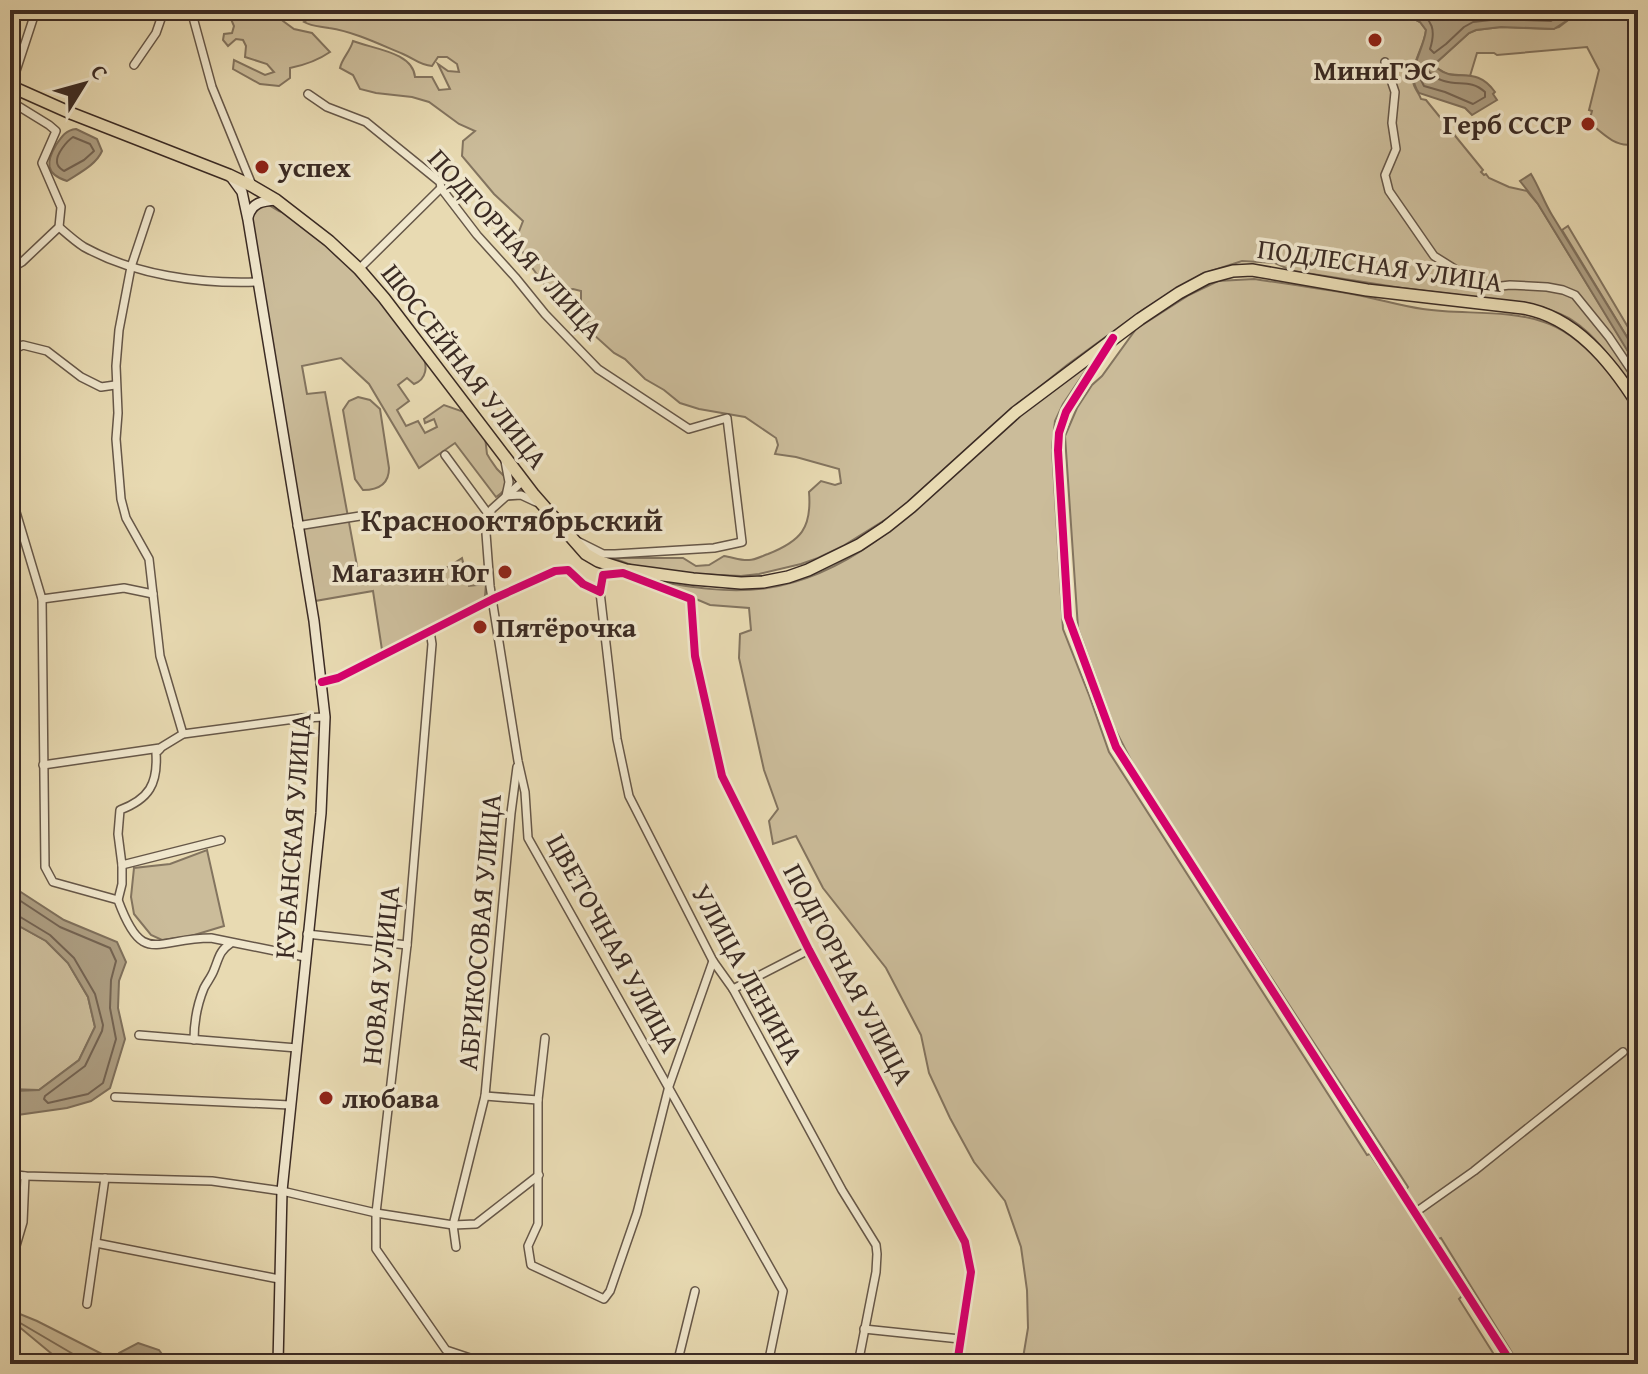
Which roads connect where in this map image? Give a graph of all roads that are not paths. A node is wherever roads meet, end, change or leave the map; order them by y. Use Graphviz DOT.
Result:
graph roads {
  1 [pos="36,10"];
  2 [pos="164,10"];
  3 [pos="191,10"];
  4 [pos="1385,62"];
  5 [pos="134,65"];
  6 [pos="13,70"];
  7 [pos="10,86"];
  8 [pos="308,94"];
  9 [pos="10,101"];
  10 [pos="1632,151"];
  11 [pos="1638,165"];
  12 [pos="229,175"];
  13 [pos="252,186"];
  14 [pos="441,188"];
  15 [pos="276,200"];
  16 [pos="150,210"];
  17 [pos="248,220"];
  18 [pos="59,227"];
  19 [pos="131,267"];
  20 [pos="10,269"];
  21 [pos="359,269"];
  22 [pos="257,282"];
  23 [pos="1113,338"];
  24 [pos="10,351"];
  25 [pos="1060,379"];
  26 [pos="1638,380"];
  27 [pos="115,385"];
  28 [pos="1638,405"];
  29 [pos="502,454"];
  30 [pos="445,455"];
  31 [pos="523,481"];
  32 [pos="10,492"];
  33 [pos="506,496"];
  34 [pos="547,511"];
  35 [pos="489,515"];
  36 [pos="360,516"];
  37 [pos="297,526"];
  38 [pos="574,540"];
  39 [pos="600,592"];
  40 [pos="153,594"];
  41 [pos="42,599"];
  42 [pos="493,599"];
  43 [pos="430,631"];
  44 [pos="322,682"];
  45 [pos="325,717"];
  46 [pos="183,734"];
  47 [pos="160,748"];
  48 [pos="518,761"];
  49 [pos="43,765"];
  50 [pos="221,840"];
  51 [pos="122,865"];
  52 [pos="118,900"];
  53 [pos="307,934"];
  54 [pos="231,943"];
  55 [pos="407,945"];
  56 [pos="809,950"];
  57 [pos="305,957"];
  58 [pos="713,961"];
  59 [pos="733,989"];
  60 [pos="139,1035"];
  61 [pos="545,1038"];
  62 [pos="194,1040"];
  63 [pos="297,1048"];
  64 [pos="1623,1052"];
  65 [pos="669,1086"];
  66 [pos="485,1096"];
  67 [pos="115,1097"];
  68 [pos="538,1100"];
  69 [pos="290,1105"];
  70 [pos="10,1174"];
  71 [pos="539,1175"];
  72 [pos="25,1176"];
  73 [pos="105,1178"];
  74 [pos="282,1191"];
  75 [pos="1416,1212"];
  76 [pos="376,1213"];
  77 [pos="453,1225"];
  78 [pos="96,1243"];
  79 [pos="456,1247"];
  80 [pos="10,1266"];
  81 [pos="279,1279"];
  82 [pos="695,1291"];
  83 [pos="87,1304"];
  84 [pos="864,1329"];
  85 [pos="960,1339"];
  86 [pos="278,1364"];
  87 [pos="488,1364"];
  88 [pos="677,1364"];
  89 [pos="768,1364"];
  90 [pos="858,1364"];
  91 [pos="957,1364"];
  92 [pos="1512,1364"];
  1 -- 6 [label="street"];
  2 -- 5 [label="street"];
  3 -- 13 [label="street"];
  4 -- 26 [label="street"];
  7 -- 12 [label="main road, ШОССЕЙНАЯ УЛИЦА"];
  8 -- 14 [label="street, ПОДГОРНАЯ УЛИЦА"];
  9 -- 18 [label="street"];
  10 -- 11 [label="street"];
  12 -- 13 [label="main road, ШОССЕЙНАЯ УЛИЦА"];
  12 -- 17 [label="main road"];
  13 -- 15 [label="main road, ШОССЕЙНАЯ УЛИЦА"];
  13 -- 17 [label="main road"];
  14 -- 21 [label="street"];
  14 -- 38 [label="street, ПОДГОРНАЯ УЛИЦА"];
  15 -- 17 [label="main road"];
  15 -- 21 [label="main road, ШОССЕЙНАЯ УЛИЦА"];
  16 -- 19 [label="street"];
  17 -- 22 [label="main road, КУБАНСКАЯ УЛИЦА"];
  18 -- 19 [label="street"];
  18 -- 20 [label="street"];
  19 -- 22 [label="street"];
  19 -- 27 [label="street"];
  21 -- 29 [label="main road, ШОССЕЙНАЯ УЛИЦА"];
  22 -- 37 [label="main road, КУБАНСКАЯ УЛИЦА"];
  23 -- 25 [label="main road, ПОДЛЕСНАЯ УЛИЦА"];
  23 -- 28 [label="main road, ПОДЛЕСНАЯ УЛИЦА"];
  23 -- 75 [label="street"];
  24 -- 27 [label="street"];
  25 -- 38 [label="main road, ШОССЕЙНАЯ УЛИЦА"];
  27 -- 40 [label="street"];
  29 -- 31 [label="main road, ШОССЕЙНАЯ УЛИЦА"];
  29 -- 33 [label="street"];
  30 -- 35 [label="street"];
  31 -- 33 [label="street"];
  31 -- 34 [label="main road, ШОССЕЙНАЯ УЛИЦА"];
  32 -- 41 [label="street"];
  33 -- 34 [label="street"];
  33 -- 35 [label="street"];
  34 -- 38 [label="main road, ШОССЕЙНАЯ УЛИЦА"];
  35 -- 42 [label="street, ЦВЕТОЧНАЯ УЛИЦА"];
  36 -- 37 [label="street"];
  37 -- 44 [label="main road, КУБАНСКАЯ УЛИЦА"];
  39 -- 42 [label="street"];
  39 -- 56 [label="street, ПОДГОРНАЯ УЛИЦА"];
  39 -- 58 [label="street, УЛИЦА ЛЕНИНА"];
  40 -- 41 [label="street"];
  40 -- 46 [label="street"];
  41 -- 49 [label="street"];
  42 -- 43 [label="street"];
  42 -- 48 [label="street, ЦВЕТОЧНАЯ УЛИЦА"];
  43 -- 44 [label="street"];
  43 -- 55 [label="street, НОВАЯ УЛИЦА"];
  44 -- 45 [label="main road, КУБАНСКАЯ УЛИЦА"];
  45 -- 46 [label="street"];
  45 -- 53 [label="main road, КУБАНСКАЯ УЛИЦА"];
  46 -- 47 [label="street"];
  47 -- 49 [label="street"];
  47 -- 51 [label="street"];
  48 -- 65 [label="street, ЦВЕТОЧНАЯ УЛИЦА"];
  48 -- 66 [label="street, АБРИКОСОВАЯ УЛИЦА"];
  49 -- 52 [label="street"];
  50 -- 51 [label="street"];
  51 -- 52 [label="street"];
  52 -- 54 [label="street"];
  53 -- 55 [label="street"];
  53 -- 57 [label="main road, КУБАНСКАЯ УЛИЦА"];
  54 -- 57 [label="street"];
  54 -- 62 [label="street"];
  55 -- 76 [label="street, НОВАЯ УЛИЦА"];
  56 -- 59 [label="street"];
  56 -- 85 [label="street, ПОДГОРНАЯ УЛИЦА"];
  57 -- 63 [label="main road, КУБАНСКАЯ УЛИЦА"];
  58 -- 59 [label="street, УЛИЦА ЛЕНИНА"];
  58 -- 65 [label="street"];
  59 -- 84 [label="street, УЛИЦА ЛЕНИНА"];
  60 -- 62 [label="street"];
  61 -- 68 [label="street"];
  62 -- 63 [label="street"];
  63 -- 69 [label="main road, КУБАНСКАЯ УЛИЦА"];
  64 -- 75 [label="street"];
  65 -- 71 [label="street"];
  65 -- 89 [label="street, ЦВЕТОЧНАЯ УЛИЦА"];
  66 -- 68 [label="street"];
  66 -- 77 [label="street, АБРИКОСОВАЯ УЛИЦА"];
  67 -- 69 [label="street"];
  68 -- 71 [label="street"];
  69 -- 74 [label="main road, КУБАНСКАЯ УЛИЦА"];
  70 -- 72 [label="street"];
  71 -- 77 [label="street"];
  72 -- 73 [label="street"];
  72 -- 80 [label="street"];
  73 -- 74 [label="street"];
  73 -- 78 [label="street"];
  74 -- 76 [label="street"];
  74 -- 81 [label="main road, КУБАНСКАЯ УЛИЦА"];
  75 -- 92 [label="street"];
  76 -- 77 [label="street"];
  76 -- 87 [label="street, НОВАЯ УЛИЦА"];
  77 -- 79 [label="street, АБРИКОСОВАЯ УЛИЦА"];
  78 -- 81 [label="street"];
  78 -- 83 [label="street"];
  81 -- 86 [label="main road, КУБАНСКАЯ УЛИЦА"];
  82 -- 88 [label="street"];
  84 -- 85 [label="street"];
  84 -- 90 [label="street, УЛИЦА ЛЕНИНА"];
  85 -- 91 [label="street, ПОДГОРНАЯ УЛИЦА"];
}
